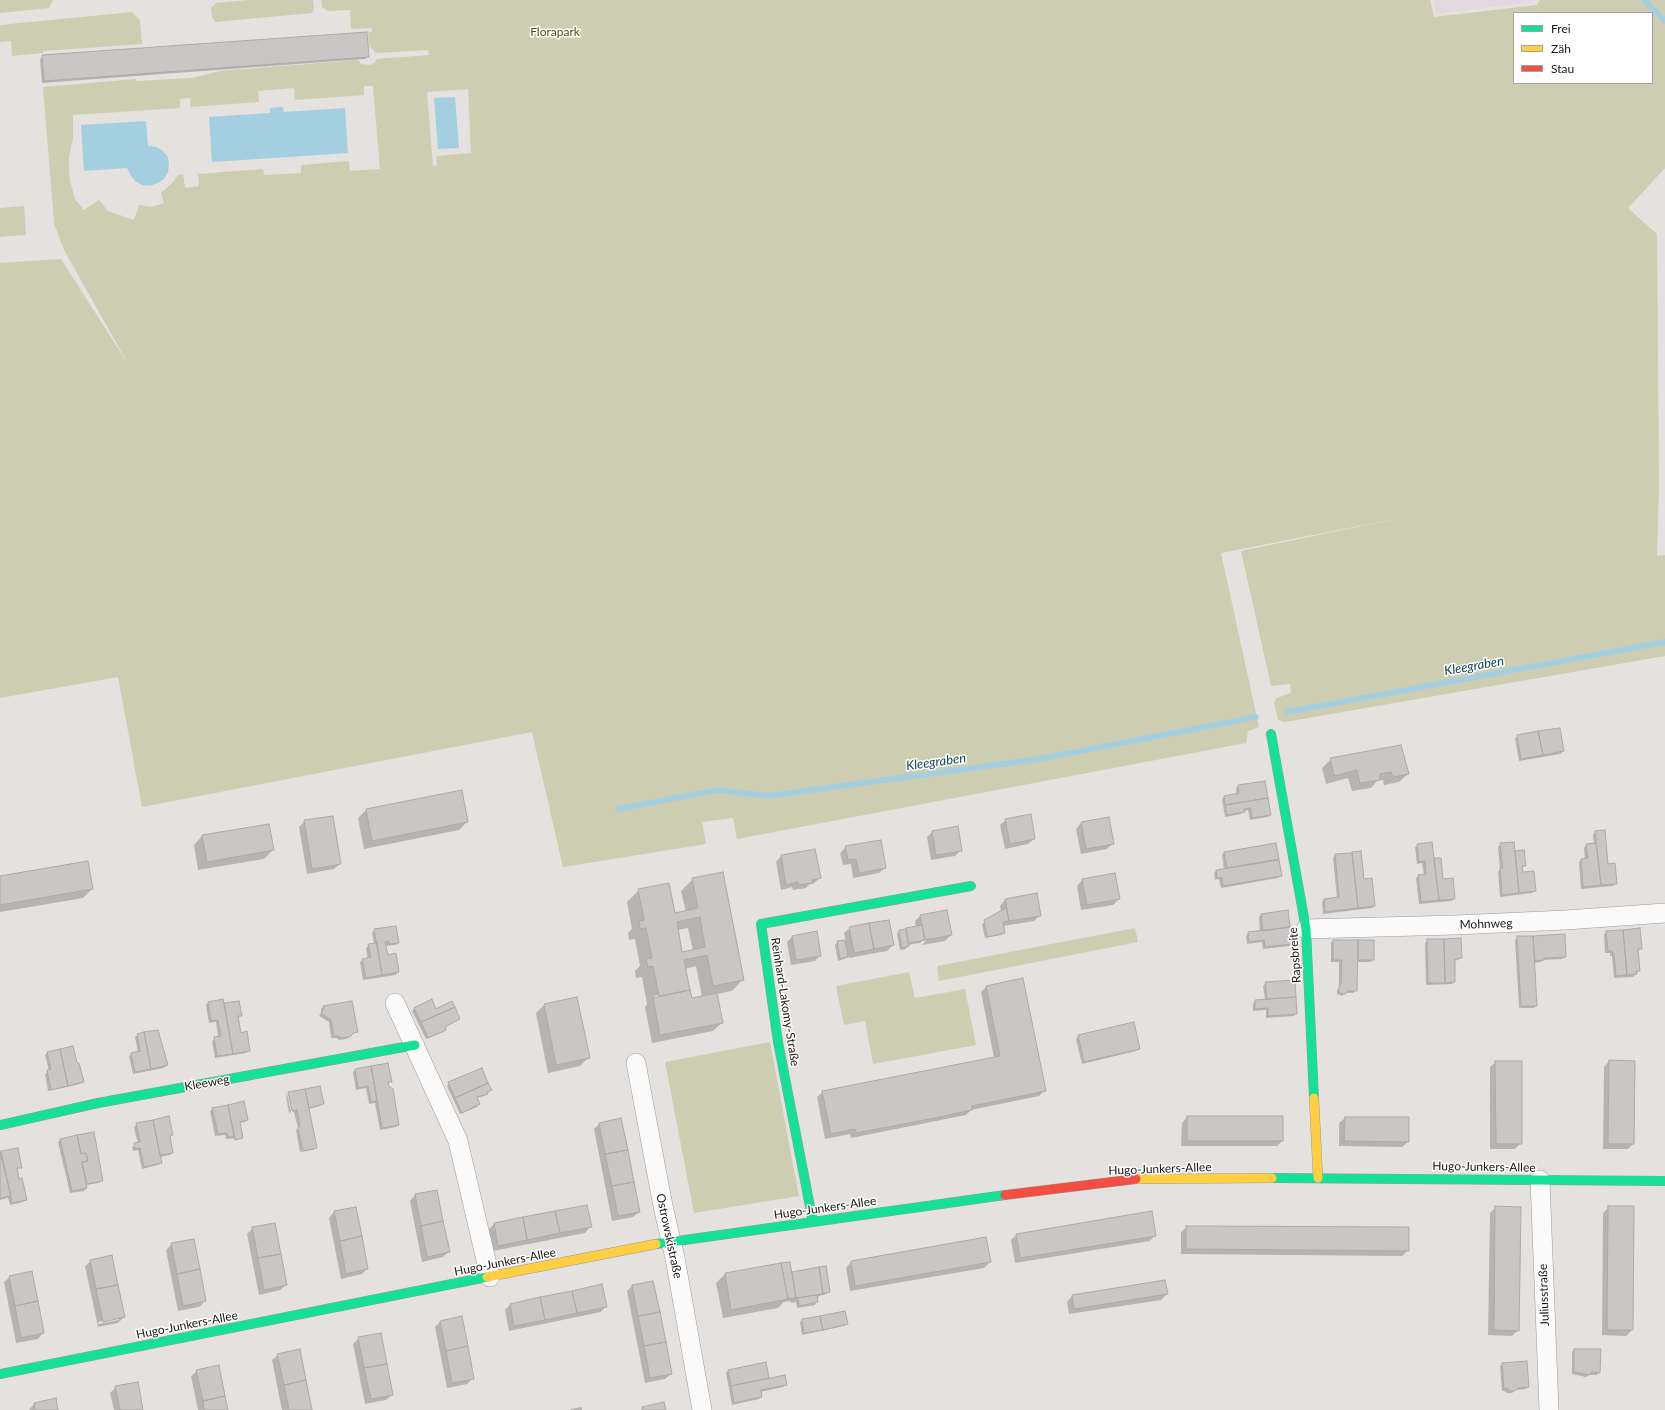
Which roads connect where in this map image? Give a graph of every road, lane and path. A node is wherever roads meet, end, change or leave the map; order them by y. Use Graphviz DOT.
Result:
graph roads {
  1 [pos="1271,734"];
  2 [pos="971,886"];
  3 [pos="1665,913"];
  4 [pos="1306,929"];
  5 [pos="395,1003"];
  6 [pos="415,1045"];
  7 [pos="636,1063"];
  8 [pos="0,1125"];
  9 [pos="1318,1178"];
  10 [pos="1540,1180"];
  11 [pos="1665,1181"];
  12 [pos="813,1222"];
  13 [pos="671,1241"];
  14 [pos="490,1277"];
  15 [pos="0,1374"];
  16 [pos="702,1410"];
  17 [pos="1549,1410"];
  1 -- 4 [label="street, Rapsbreite"];
  2 -- 12 [label="street, Reinhard-Lakomy-Straße"];
  3 -- 4 [label="street, Mohnweg"];
  4 -- 9 [label="street, Rapsbreite"];
  5 -- 6 [label="street"];
  6 -- 8 [label="street, Kleeweg"];
  6 -- 14 [label="street"];
  7 -- 13 [label="street, Ostrowskistraße"];
  9 -- 10 [label="street, Hugo-Junkers-Allee"];
  9 -- 12 [label="street, Hugo-Junkers-Allee"];
  10 -- 11 [label="street, Hugo-Junkers-Allee"];
  10 -- 17 [label="street, Juliusstraße"];
  12 -- 13 [label="street, Hugo-Junkers-Allee"];
  13 -- 14 [label="street, Hugo-Junkers-Allee"];
  13 -- 16 [label="street, Ostrowskistraße"];
  14 -- 15 [label="street, Hugo-Junkers-Allee"];
}
